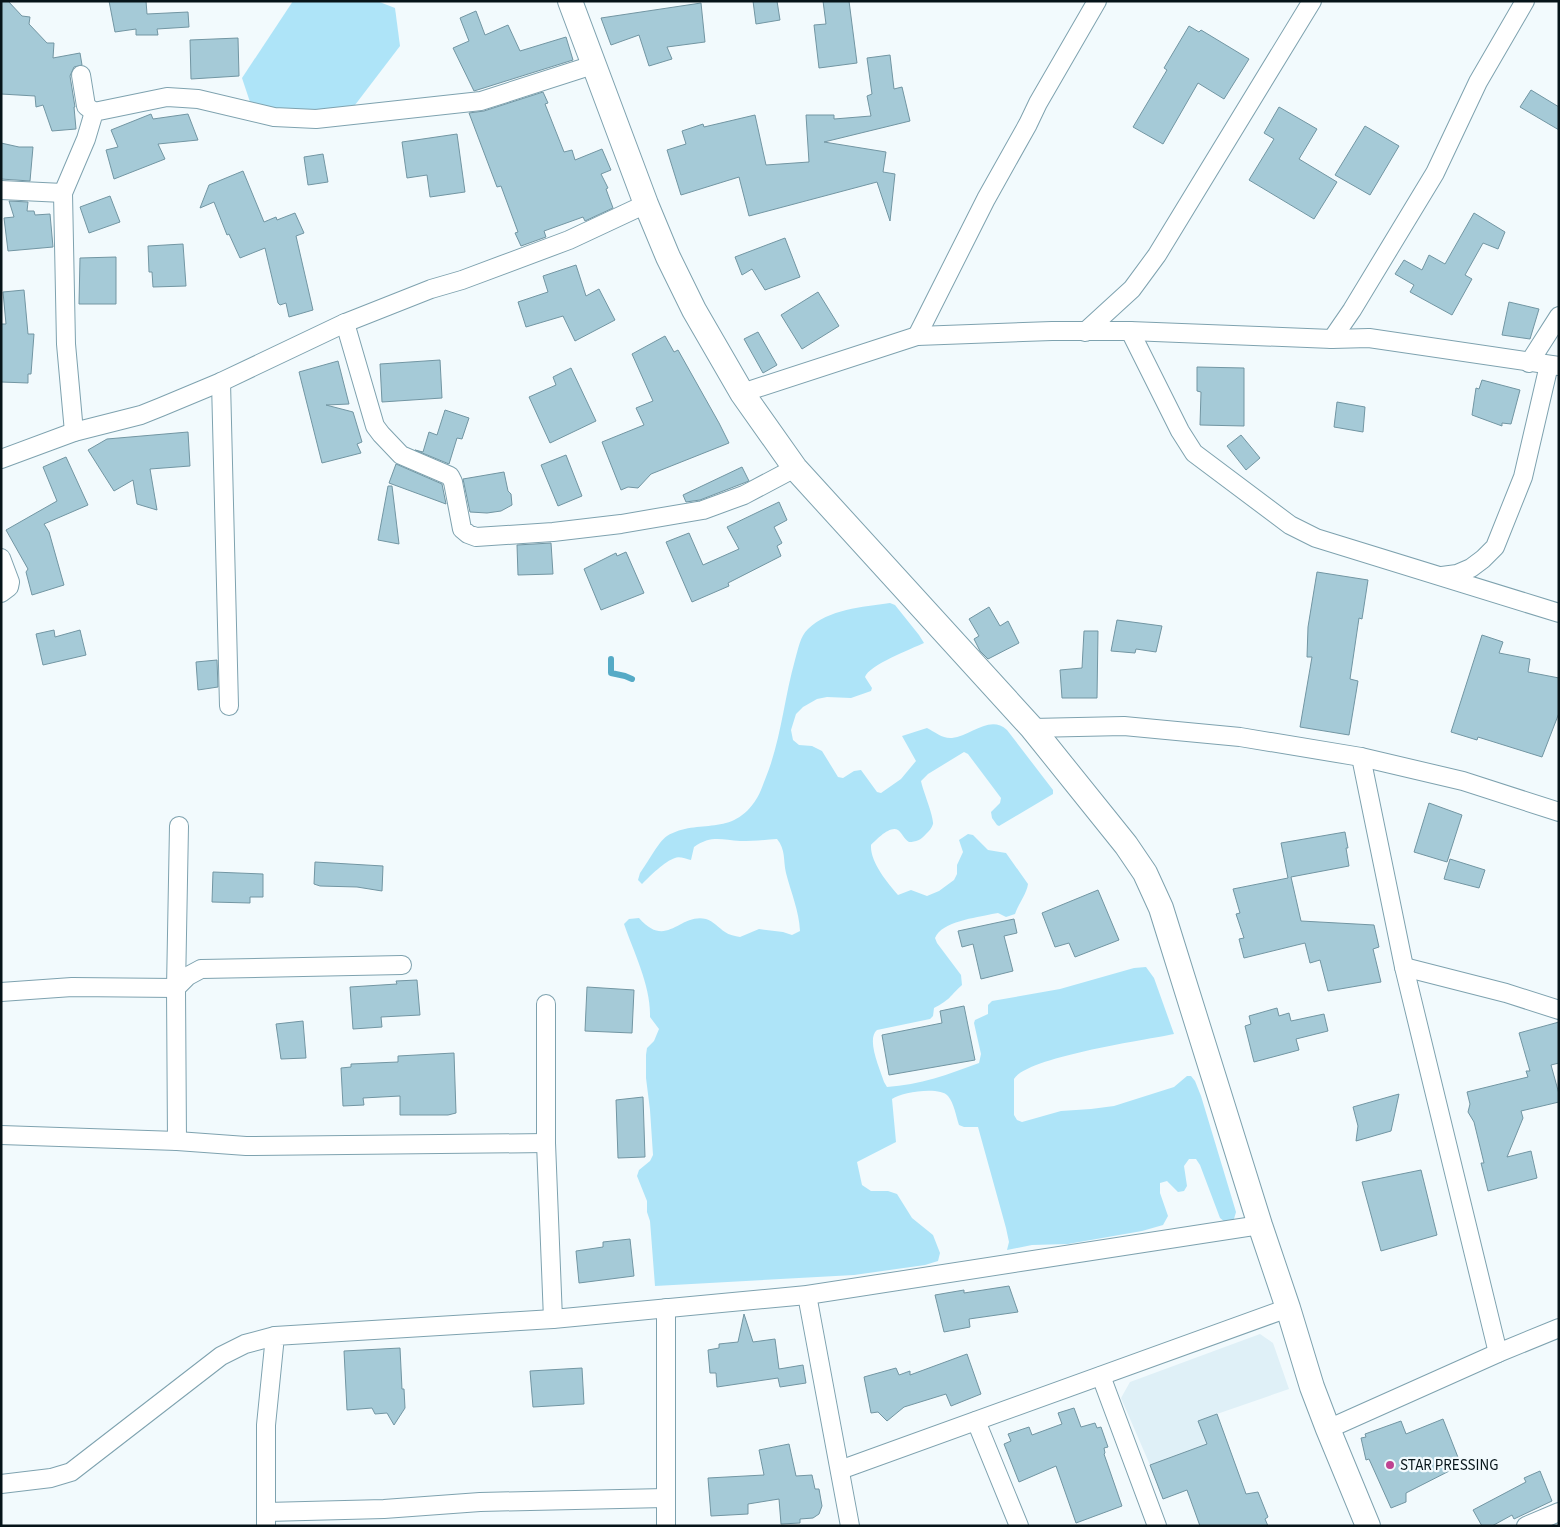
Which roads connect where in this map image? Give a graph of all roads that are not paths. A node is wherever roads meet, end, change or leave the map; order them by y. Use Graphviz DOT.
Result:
graph roads {
  1 [pos="570,1"];
  2 [pos="1097,1"];
  3 [pos="1312,1"];
  4 [pos="1525,1"];
  5 [pos="593,65"];
  6 [pos="81,76"];
  7 [pos="94,112"];
  8 [pos="1,190"];
  9 [pos="63,193"];
  10 [pos="646,204"];
  11 [pos="1559,316"];
  12 [pos="345,323"];
  13 [pos="1130,331"];
  14 [pos="1085,332"];
  15 [pos="917,336"];
  16 [pos="1332,339"];
  17 [pos="1529,363"];
  18 [pos="1554,365"];
  19 [pos="221,382"];
  20 [pos="742,393"];
  21 [pos="74,432"];
  22 [pos="1,459"];
  23 [pos="795,468"];
  24 [pos="1,558"];
  25 [pos="1439,576"];
  26 [pos="1,593"];
  27 [pos="1559,613"];
  28 [pos="229,706"];
  29 [pos="1032,728"];
  30 [pos="1361,757"];
  31 [pos="1559,812"];
  32 [pos="180,826"];
  33 [pos="402,965"];
  34 [pos="1404,967"];
  35 [pos="176,988"];
  36 [pos="1,992"];
  37 [pos="546,1004"];
  38 [pos="1559,1010"];
  39 [pos="1,1135"];
  40 [pos="177,1141"];
  41 [pos="546,1143"];
  42 [pos="1260,1225"];
  43 [pos="807,1295"];
  44 [pos="666,1308"];
  45 [pos="1288,1308"];
  46 [pos="553,1319"];
  47 [pos="1559,1328"];
  48 [pos="275,1336"];
  49 [pos="1498,1353"];
  50 [pos="1101,1376"];
  51 [pos="976,1421"];
  52 [pos="1328,1429"];
  53 [pos="840,1470"];
  54 [pos="1,1484"];
  55 [pos="665,1498"];
  56 [pos="1559,1512"];
  57 [pos="266,1519"];
  58 [pos="666,1526"];
  59 [pos="850,1526"];
  60 [pos="1018,1526"];
  61 [pos="1157,1526"];
  62 [pos="1368,1526"];
  63 [pos="1526,1526"];
  1 -- 5 [label="main road"];
  2 -- 15 [label="street"];
  3 -- 14 [label="street"];
  4 -- 16 [label="street"];
  5 -- 7 [label="street"];
  5 -- 10 [label="main road"];
  6 -- 7 [label="street"];
  7 -- 9 [label="street"];
  8 -- 9 [label="street"];
  9 -- 21 [label="street"];
  10 -- 12 [label="street"];
  10 -- 20 [label="main road"];
  11 -- 17 [label="street"];
  12 -- 19 [label="street"];
  12 -- 23 [label="street"];
  13 -- 14 [label="street"];
  13 -- 16 [label="street"];
  13 -- 25 [label="street"];
  14 -- 15 [label="street"];
  15 -- 20 [label="street"];
  16 -- 17 [label="street"];
  17 -- 18 [label="street"];
  18 -- 25 [label="street"];
  19 -- 21 [label="street"];
  19 -- 28 [label="street"];
  20 -- 23 [label="main road"];
  21 -- 22 [label="street"];
  23 -- 29 [label="main road"];
  24 -- 26 [label="street"];
  25 -- 27 [label="street"];
  29 -- 30 [label="street"];
  29 -- 42 [label="main road"];
  30 -- 31 [label="street"];
  30 -- 34 [label="street"];
  32 -- 35 [label="street"];
  33 -- 35 [label="street"];
  34 -- 38 [label="street"];
  34 -- 49 [label="street"];
  35 -- 36 [label="street"];
  35 -- 40 [label="street"];
  37 -- 41 [label="street"];
  39 -- 40 [label="street"];
  40 -- 41 [label="street"];
  41 -- 46 [label="street"];
  42 -- 43 [label="street"];
  42 -- 45 [label="main road"];
  43 -- 44 [label="street"];
  43 -- 53 [label="street"];
  44 -- 46 [label="street"];
  44 -- 55 [label="street"];
  45 -- 50 [label="street"];
  45 -- 52 [label="main road"];
  46 -- 48 [label="street"];
  47 -- 49 [label="street"];
  48 -- 54 [label="street"];
  48 -- 57 [label="street"];
  49 -- 52 [label="street"];
  50 -- 51 [label="street"];
  50 -- 61 [label="street"];
  51 -- 53 [label="street"];
  51 -- 60 [label="street"];
  52 -- 62 [label="main road"];
  53 -- 59 [label="street"];
  55 -- 57 [label="street"];
  55 -- 58 [label="street"];
  56 -- 63 [label="street"];
}
